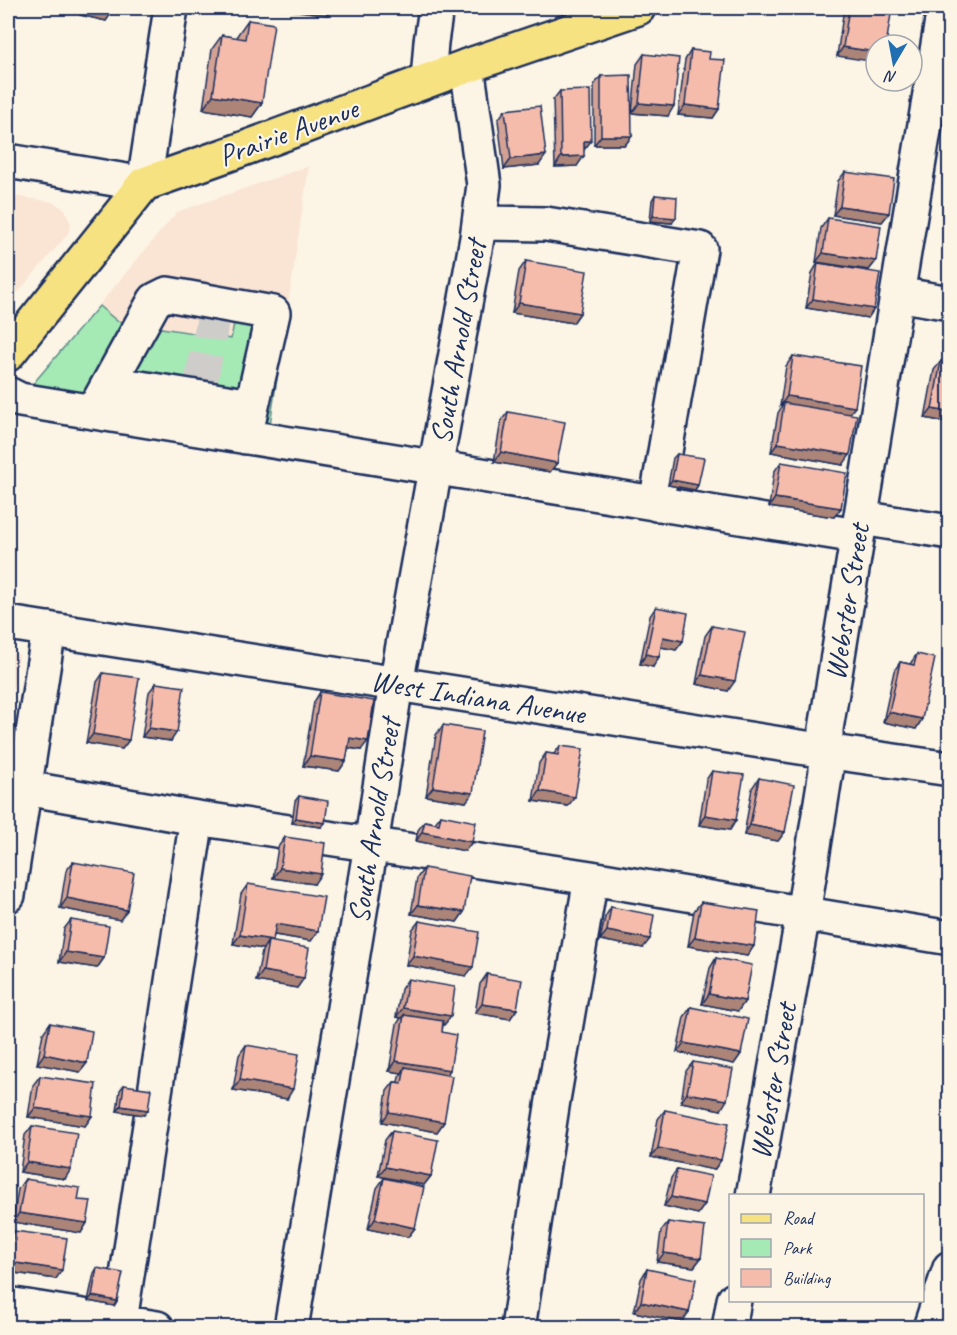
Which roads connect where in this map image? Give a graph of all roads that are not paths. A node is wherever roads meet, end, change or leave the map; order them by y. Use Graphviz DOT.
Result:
graph roads {
  1 [pos="171,8"];
  2 [pos="436,8"];
  3 [pos="638,8"];
  4 [pos="944,8"];
  5 [pos="467,66"];
  6 [pos="428,80"];
  7 [pos="8,161"];
  8 [pos="144,184"];
  9 [pos="479,223"];
  10 [pos="897,294"];
  11 [pos="950,303"];
  12 [pos="8,354"];
  13 [pos="109,383"];
  14 [pos="8,394"];
  15 [pos="252,406"];
  16 [pos="93,412"];
  17 [pos="245,437"];
  18 [pos="435,468"];
  19 [pos="656,504"];
  20 [pos="859,527"];
  21 [pos="950,532"];
  22 [pos="8,623"];
  23 [pos="49,629"];
  24 [pos="396,684"];
  25 [pos="825,751"];
  26 [pos="950,769"];
  27 [pos="25,788"];
  28 [pos="197,818"];
  29 [pos="371,845"];
  30 [pos="591,878"];
  31 [pos="8,895"];
  32 [pos="803,914"];
  33 [pos="950,938"];
  34 [pos="753,1194"];
  35 [pos="950,1268"];
  36 [pos="734,1302"];
  37 [pos="8,1304"];
  38 [pos="120,1321"];
  39 [pos="157,1328"];
  40 [pos="291,1328"];
  41 [pos="518,1328"];
  42 [pos="729,1328"];
  43 [pos="930,1328"];
  1 -- 8 [label="street"];
  2 -- 6 [label="street"];
  3 -- 5 [label="main road, Prairie Avenue"];
  4 -- 10 [label="street, Webster Street"];
  5 -- 6 [label="main road, Prairie Avenue"];
  5 -- 9 [label="street, South Arnold Street"];
  6 -- 8 [label="main road, Prairie Avenue"];
  7 -- 8 [label="street"];
  8 -- 12 [label="main road"];
  9 -- 18 [label="street, South Arnold Street"];
  9 -- 19 [label="street"];
  10 -- 11 [label="street"];
  10 -- 20 [label="street, Webster Street"];
  13 -- 15 [label="street"];
  13 -- 15 [label="street"];
  13 -- 16 [label="street"];
  14 -- 16 [label="street"];
  15 -- 17 [label="street"];
  16 -- 17 [label="street"];
  17 -- 18 [label="street"];
  18 -- 19 [label="street"];
  18 -- 24 [label="street, South Arnold Street"];
  19 -- 20 [label="street"];
  20 -- 21 [label="street"];
  20 -- 25 [label="street, Webster Street"];
  22 -- 23 [label="street, West Indiana Avenue"];
  23 -- 24 [label="street, West Indiana Avenue"];
  23 -- 27 [label="street"];
  24 -- 25 [label="street, West Indiana Avenue"];
  24 -- 29 [label="street, South Arnold Street"];
  25 -- 26 [label="street, West Indiana Avenue"];
  25 -- 32 [label="street, Webster Street"];
  27 -- 28 [label="street"];
  27 -- 31 [label="street"];
  28 -- 29 [label="street"];
  28 -- 38 [label="street"];
  29 -- 30 [label="street"];
  29 -- 40 [label="street, South Arnold Street"];
  30 -- 32 [label="street"];
  30 -- 41 [label="street"];
  32 -- 33 [label="street"];
  32 -- 34 [label="street, Webster Street"];
  35 -- 43 [label="street"];
  36 -- 42 [label="street"];
  37 -- 38 [label="street"];
  38 -- 39 [label="street"];
}
